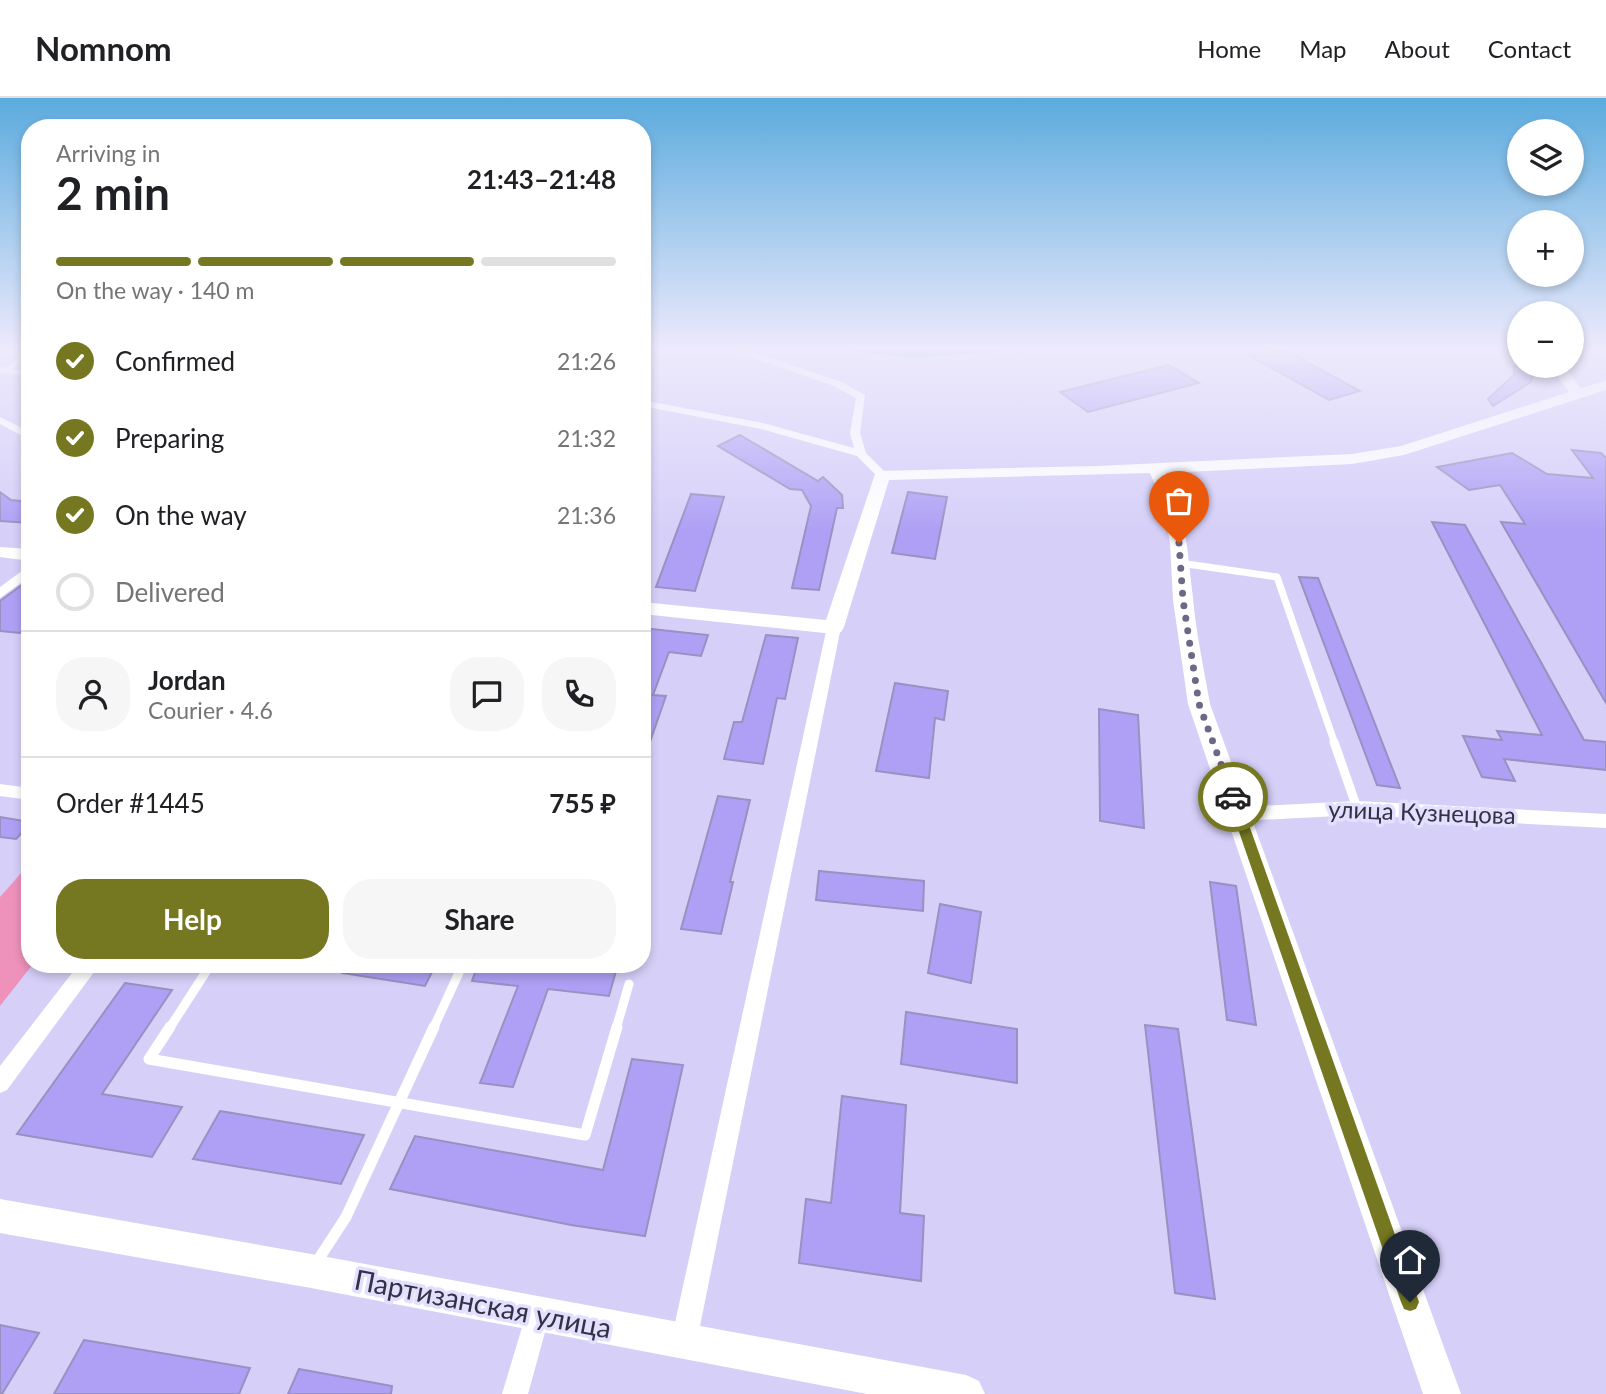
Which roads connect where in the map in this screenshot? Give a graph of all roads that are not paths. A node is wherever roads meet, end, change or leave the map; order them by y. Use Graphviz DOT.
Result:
graph roads {
  1 [pos="676,409"];
  2 [pos="859,409"];
  3 [pos="1527,409"];
  4 [pos="0,420"];
  5 [pos="21,432"];
  6 [pos="861,454"];
  7 [pos="1156,468"];
  8 [pos="882,475"];
  9 [pos="0,552"];
  10 [pos="21,554"];
  11 [pos="1180,563"];
  12 [pos="21,576"];
  13 [pos="0,594"];
  14 [pos="651,609"];
  15 [pos="834,627"];
  16 [pos="0,790"];
  17 [pos="21,793"];
  18 [pos="1357,808"];
  19 [pos="1239,814"];
  20 [pos="1606,821"];
  21 [pos="84,973"];
  22 [pos="205,973"];
  23 [pos="459,973"];
  24 [pos="629,984"];
  25 [pos="0,1083"];
  26 [pos="399,1104"];
  27 [pos="0,1216"];
  28 [pos="311,1271"];
  29 [pos="538,1314"];
  30 [pos="684,1341"];
  31 [pos="515,1394"];
  32 [pos="967,1394"];
  33 [pos="1442,1394"];
  1 -- 6 [label="street"];
  2 -- 6 [label="street"];
  3 -- 7 [label="main road"];
  4 -- 5 [label="street"];
  6 -- 8 [label="street"];
  7 -- 8 [label="main road"];
  7 -- 11 [label="main road"];
  8 -- 15 [label="main road"];
  9 -- 10 [label="main road"];
  11 -- 18 [label="lane"];
  11 -- 19 [label="main road"];
  12 -- 13 [label="street"];
  14 -- 15 [label="main road"];
  15 -- 30 [label="street"];
  16 -- 17 [label="street"];
  18 -- 19 [label="street, улица Кузнецова"];
  18 -- 20 [label="street, улица Кузнецова"];
  19 -- 33 [label="main road"];
  21 -- 25 [label="street"];
  22 -- 26 [label="lane"];
  23 -- 26 [label="lane"];
  24 -- 26 [label="lane"];
  26 -- 28 [label="lane"];
  27 -- 28 [label="main road, Партизанская улица"];
  28 -- 29 [label="main road, Партизанская улица"];
  29 -- 30 [label="main road, Партизанская улица"];
  29 -- 31 [label="street"];
  30 -- 32 [label="main road, Партизанская улица"];
}
